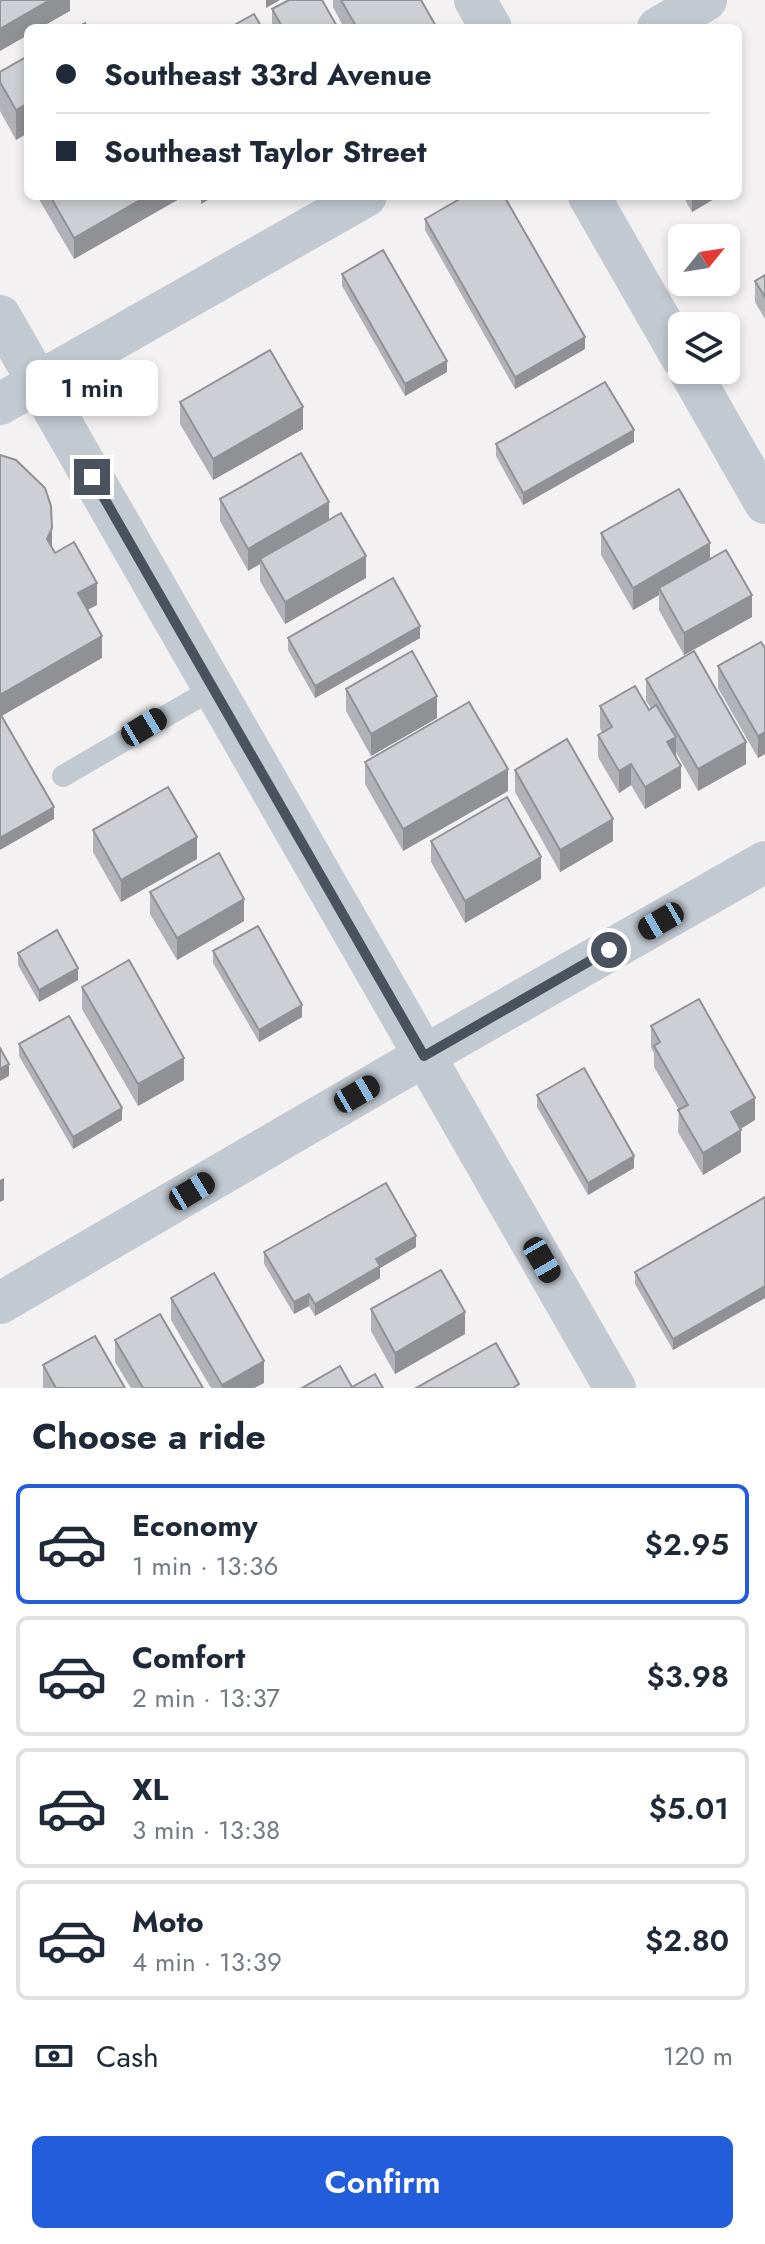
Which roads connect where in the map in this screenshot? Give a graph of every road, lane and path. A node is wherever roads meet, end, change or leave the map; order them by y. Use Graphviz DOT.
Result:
graph roads {
  1 [pos="475,0"];
  2 [pos="706,0"];
  3 [pos="489,24"];
  4 [pos="665,24"];
  5 [pos="359,200"];
  6 [pos="591,200"];
  7 [pos="0,316"];
  8 [pos="668,334"];
  9 [pos="38,382"];
  10 [pos="697,384"];
  11 [pos="0,404"];
  12 [pos="765,503"];
  13 [pos="214,688"];
  14 [pos="63,776"];
  15 [pos="765,862"];
  16 [pos="424,1056"];
  17 [pos="0,1303"];
  18 [pos="615,1388"];
  1 -- 3 [label="street"];
  2 -- 4 [label="street"];
  5 -- 9 [label="street"];
  6 -- 8 [label="street"];
  7 -- 9 [label="street"];
  9 -- 11 [label="street"];
  9 -- 13 [label="street"];
  10 -- 12 [label="street"];
  13 -- 14 [label="lane"];
  13 -- 16 [label="street"];
  15 -- 16 [label="street"];
  16 -- 17 [label="street"];
  16 -- 18 [label="street"];
}
